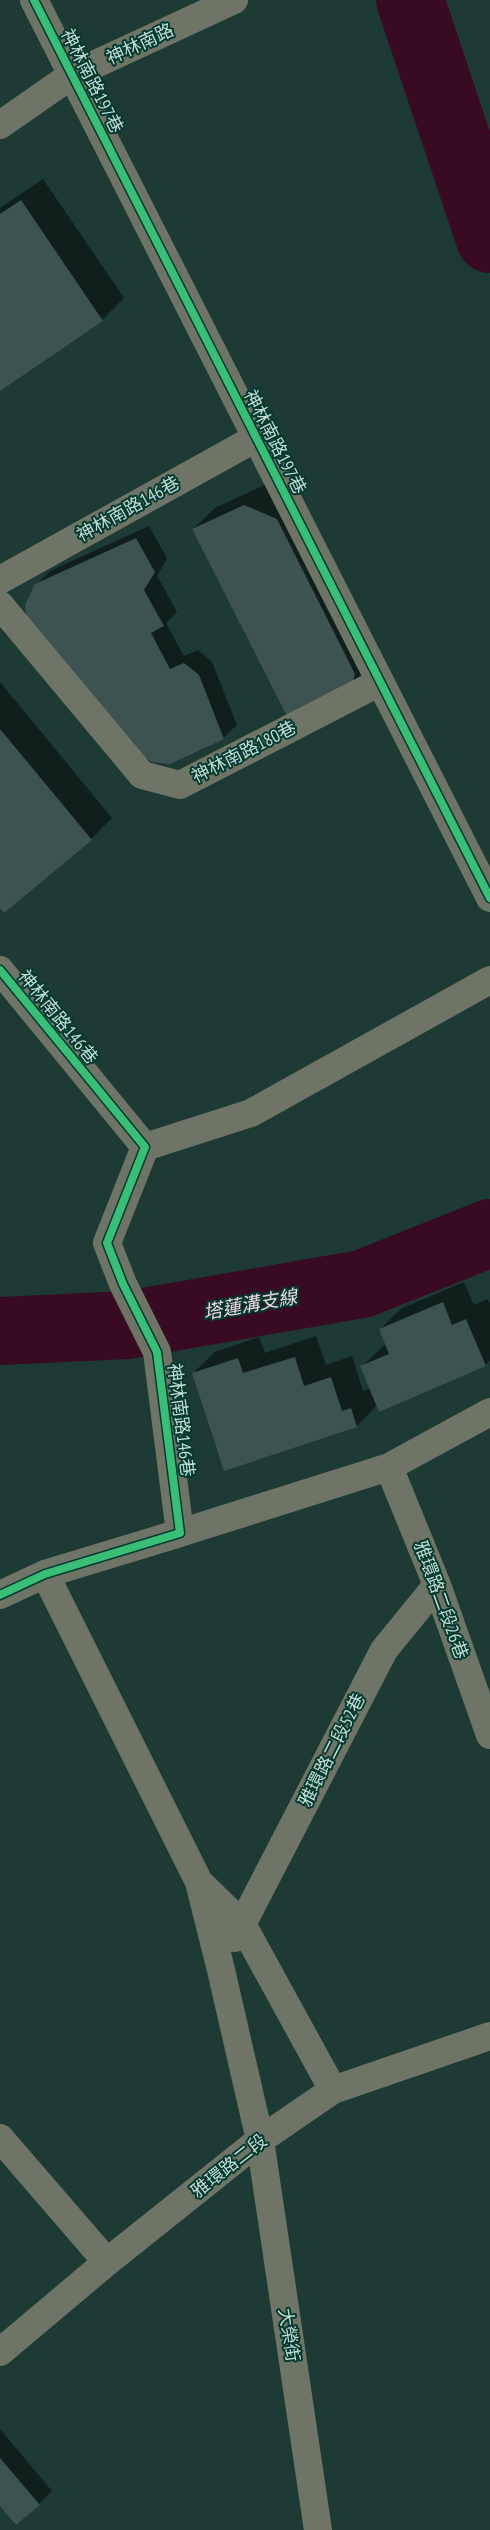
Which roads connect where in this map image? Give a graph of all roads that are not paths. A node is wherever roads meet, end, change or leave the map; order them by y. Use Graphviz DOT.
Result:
graph roads {
  1 [pos="34,0"];
  2 [pos="234,0"];
  3 [pos="72,75"];
  4 [pos="0,125"];
  5 [pos="256,438"];
  6 [pos="0,580"];
  7 [pos="0,605"];
  8 [pos="380,682"];
  9 [pos="490,898"];
  10 [pos="0,970"];
  11 [pos="490,980"];
  12 [pos="146,1147"];
  13 [pos="490,1412"];
  14 [pos="389,1467"];
  15 [pos="180,1533"];
  16 [pos="45,1574"];
  17 [pos="437,1585"];
  18 [pos="0,1595"];
  19 [pos="490,1735"];
  20 [pos="199,1882"];
  21 [pos="242,1924"];
  22 [pos="221,1970"];
  23 [pos="490,2036"];
  24 [pos="332,2090"];
  25 [pos="0,2138"];
  26 [pos="260,2140"];
  27 [pos="107,2262"];
  28 [pos="0,2352"];
  29 [pos="318,2530"];
  1 -- 3 [label="street, 神林南路197巷"];
  2 -- 3 [label="street, 神林南路"];
  3 -- 4 [label="street, 神林南路"];
  3 -- 5 [label="street, 神林南路197巷"];
  5 -- 6 [label="street, 神林南路146巷"];
  5 -- 8 [label="street, 神林南路197巷"];
  7 -- 8 [label="street, 神林南路180巷"];
  8 -- 9 [label="street, 神林南路197巷"];
  10 -- 12 [label="street, 神林南路146巷"];
  11 -- 12 [label="street"];
  12 -- 15 [label="street, 神林南路146巷"];
  13 -- 14 [label="street"];
  14 -- 15 [label="street"];
  14 -- 17 [label="street, 雅環路二段26巷"];
  15 -- 16 [label="street"];
  16 -- 18 [label="street"];
  16 -- 20 [label="street"];
  17 -- 19 [label="street, 雅環路二段26巷"];
  17 -- 21 [label="street, 雅環路二段52巷"];
  20 -- 21 [label="street"];
  20 -- 22 [label="street"];
  21 -- 22 [label="street, 雅環路二段52巷"];
  21 -- 24 [label="street"];
  22 -- 26 [label="street"];
  23 -- 24 [label="street, 雅環路二段"];
  24 -- 26 [label="street, 雅環路二段"];
  25 -- 27 [label="street"];
  26 -- 27 [label="street, 雅環路二段"];
  26 -- 29 [label="street, 大榮街"];
  27 -- 28 [label="street, 雅環路二段"];
}
